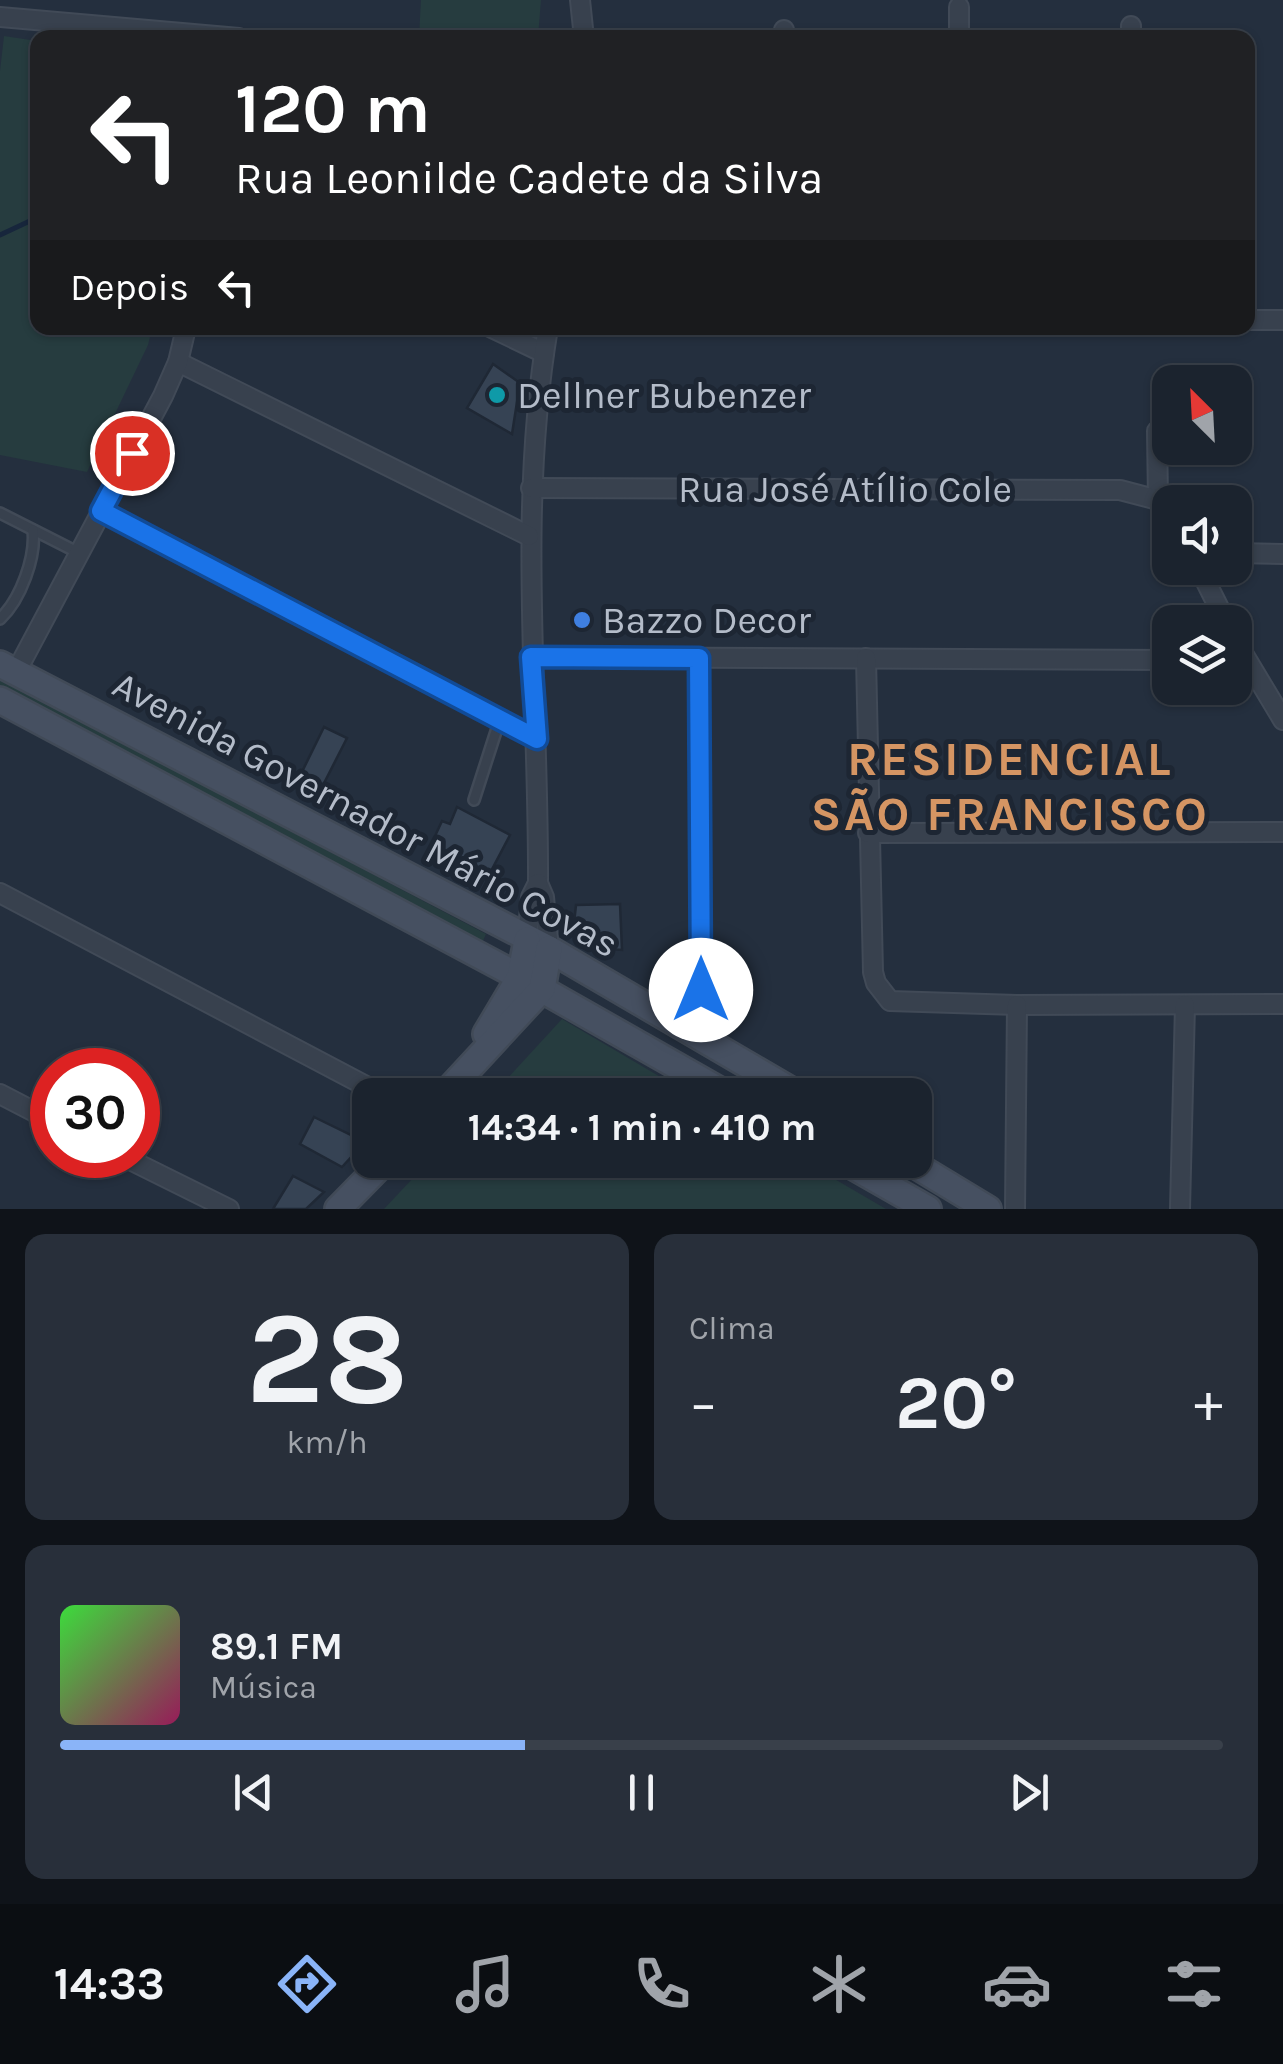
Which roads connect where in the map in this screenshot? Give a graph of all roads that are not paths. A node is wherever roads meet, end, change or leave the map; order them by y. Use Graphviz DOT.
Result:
graph roads {
  1 [pos="580,0"];
  2 [pos="959,7"];
  3 [pos="0,17"];
  4 [pos="153,30"];
  5 [pos="583,30"];
  6 [pos="959,30"];
  7 [pos="1255,320"];
  8 [pos="1283,320"];
  9 [pos="184,335"];
  10 [pos="507,335"];
  11 [pos="547,335"];
  12 [pos="544,353"];
  13 [pos="178,362"];
  14 [pos="531,488"];
  15 [pos="1152,498"];
  16 [pos="101,511"];
  17 [pos="3,514"];
  18 [pos="0,527"];
  19 [pos="33,530"];
  20 [pos="529,536"];
  21 [pos="79,553"];
  22 [pos="1252,553"];
  23 [pos="1283,554"];
  24 [pos="0,618"];
  25 [pos="531,657"];
  26 [pos="699,658"];
  27 [pos="866,658"];
  28 [pos="1152,660"];
  29 [pos="8,668"];
  30 [pos="1252,677"];
  31 [pos="0,700"];
  32 [pos="500,719"];
  33 [pos="1283,720"];
  34 [pos="537,739"];
  35 [pos="474,800"];
  36 [pos="1283,832"];
  37 [pos="868,833"];
  38 [pos="0,893"];
  39 [pos="538,944"];
  40 [pos="531,983"];
  41 [pos="1283,1004"];
  42 [pos="1018,1005"];
  43 [pos="1185,1006"];
  44 [pos="701,1036"];
  45 [pos="460,1078"];
  46 [pos="698,1078"];
  47 [pos="771,1078"];
  48 [pos="352,1079"];
  49 [pos="0,1094"];
  50 [pos="26,1108"];
  51 [pos="0,1110"];
  52 [pos="30,1110"];
  53 [pos="160,1175"];
  54 [pos="932,1175"];
  55 [pos="368,1178"];
  56 [pos="874,1178"];
  57 [pos="229,1209"];
  58 [pos="338,1209"];
  59 [pos="928,1209"];
  60 [pos="988,1209"];
  61 [pos="1015,1209"];
  62 [pos="1180,1209"];
  1 -- 5 [label="street"];
  2 -- 6 [label="street"];
  3 -- 4 [label="street"];
  7 -- 8 [label="street"];
  9 -- 13 [label="street"];
  10 -- 12 [label="street"];
  11 -- 12 [label="street"];
  12 -- 14 [label="street"];
  13 -- 16 [label="street"];
  13 -- 20 [label="street"];
  14 -- 15 [label="street, Rua José Atílio Cole"];
  14 -- 20 [label="street"];
  16 -- 21 [label="street"];
  16 -- 32 [label="street"];
  17 -- 18 [label="lane"];
  17 -- 19 [label="lane"];
  19 -- 21 [label="lane"];
  19 -- 24 [label="lane"];
  20 -- 25 [label="street"];
  21 -- 29 [label="street"];
  22 -- 23 [label="street"];
  25 -- 26 [label="street"];
  25 -- 34 [label="street"];
  26 -- 27 [label="street"];
  26 -- 44 [label="street"];
  27 -- 28 [label="street"];
  27 -- 37 [label="street"];
  29 -- 39 [label="main road, Avenida Governador Mário Covas"];
  30 -- 33 [label="street"];
  31 -- 40 [label="main road, Avenida Governador Mário Covas"];
  32 -- 34 [label="street"];
  32 -- 35 [label="lane"];
  34 -- 39 [label="street"];
  36 -- 37 [label="street"];
  37 -- 42 [label="street"];
  38 -- 48 [label="street"];
  39 -- 40 [label="main road"];
  39 -- 44 [label="main road, Avenida Governador Mário Covas"];
  40 -- 45 [label="main road"];
  40 -- 46 [label="main road, Avenida Governador Mário Covas"];
  41 -- 43 [label="street"];
  42 -- 43 [label="street"];
  42 -- 61 [label="street"];
  43 -- 62 [label="street"];
  44 -- 47 [label="main road, Avenida Governador Mário Covas"];
  49 -- 50 [label="street"];
  50 -- 51 [label="street"];
  50 -- 52 [label="street"];
  53 -- 57 [label="street"];
  54 -- 60 [label="main road"];
  55 -- 58 [label="main road"];
  56 -- 59 [label="main road"];
}
